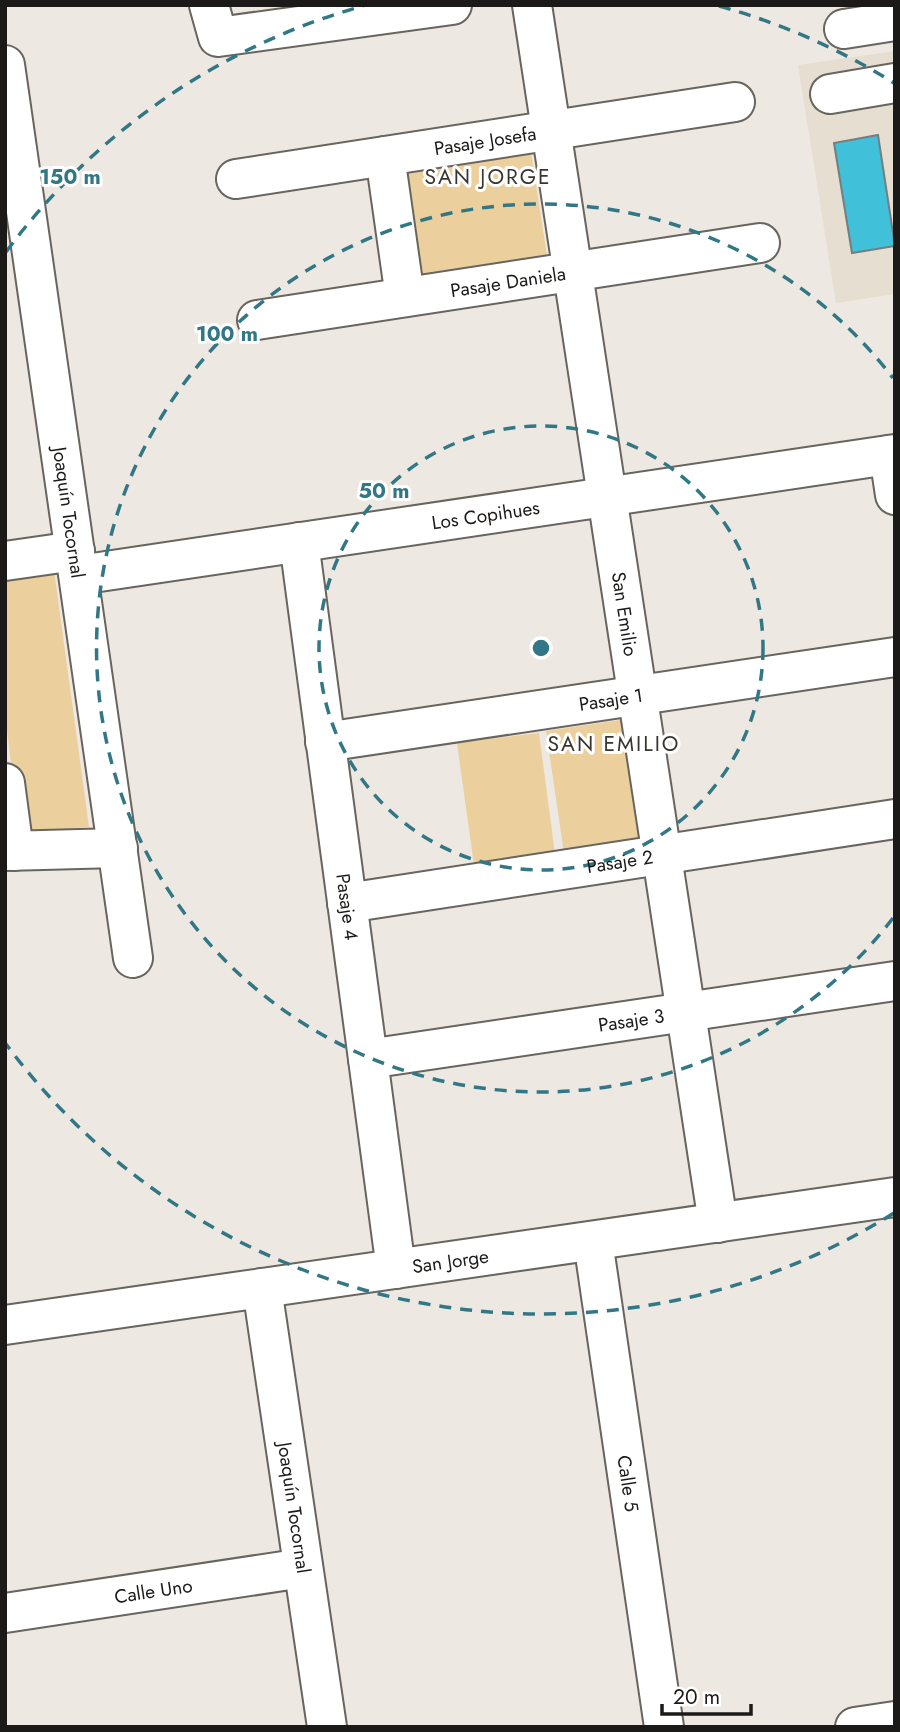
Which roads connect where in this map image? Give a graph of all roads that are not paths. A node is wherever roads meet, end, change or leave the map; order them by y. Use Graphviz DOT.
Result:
graph roads {
  1 [pos="452,5"];
  2 [pos="532,5"];
  3 [pos="213,21"];
  4 [pos="895,21"];
  5 [pos="844,29"];
  6 [pos="5,65"];
  7 [pos="895,83"];
  8 [pos="830,94"];
  9 [pos="734,102"];
  10 [pos="551,130"];
  11 [pos="385,156"];
  12 [pos="236,179"];
  13 [pos="760,243"];
  14 [pos="572,271"];
  15 [pos="405,297"];
  16 [pos="257,320"];
  17 [pos="892,455"];
  18 [pos="895,495"];
  19 [pos="607,497"];
  20 [pos="299,542"];
  21 [pos="5,561"];
  22 [pos="77,563"];
  23 [pos="895,657"];
  24 [pos="638,695"];
  25 [pos="325,742"];
  26 [pos="5,783"];
  27 [pos="895,819"];
  28 [pos="118,848"];
  29 [pos="10,851"];
  30 [pos="662,855"];
  31 [pos="347,903"];
  32 [pos="134,958"];
  33 [pos="895,981"];
  34 [pos="686,1012"];
  35 [pos="368,1059"];
  36 [pos="895,1197"];
  37 [pos="718,1223"];
  38 [pos="593,1241"];
  39 [pos="396,1269"];
  40 [pos="262,1288"];
  41 [pos="5,1325"];
  42 [pos="303,1568"];
  43 [pos="5,1613"];
  44 [pos="895,1721"];
  45 [pos="327,1727"];
  46 [pos="664,1727"];
  47 [pos="855,1727"];
  1 -- 3 [label="street"];
  2 -- 10 [label="street, San Emilio"];
  4 -- 5 [label="street"];
  6 -- 22 [label="street, Joaquín Tocornal"];
  7 -- 8 [label="street"];
  9 -- 10 [label="street, Pasaje Josefa"];
  10 -- 11 [label="street, Pasaje Josefa"];
  10 -- 14 [label="street, San Emilio"];
  11 -- 12 [label="street, Pasaje Josefa"];
  11 -- 15 [label="street"];
  13 -- 14 [label="street, Pasaje Daniela"];
  14 -- 15 [label="street, Pasaje Daniela"];
  14 -- 19 [label="street, San Emilio"];
  15 -- 16 [label="street, Pasaje Daniela"];
  17 -- 18 [label="street"];
  17 -- 19 [label="street, Los Copihues"];
  19 -- 20 [label="street, Los Copihues"];
  19 -- 24 [label="street, San Emilio"];
  20 -- 22 [label="street, Los Copihues"];
  20 -- 25 [label="street, Pasaje 4"];
  21 -- 22 [label="street, Los Copihues"];
  22 -- 28 [label="street, Joaquín Tocornal"];
  23 -- 24 [label="street, Pasaje 1"];
  24 -- 25 [label="street, Pasaje 1"];
  24 -- 30 [label="street, San Emilio"];
  25 -- 31 [label="street, Pasaje 4"];
  26 -- 29 [label="street"];
  27 -- 30 [label="street, Pasaje 2"];
  28 -- 29 [label="street"];
  28 -- 32 [label="street, Joaquín Tocornal"];
  30 -- 31 [label="street, Pasaje 2"];
  30 -- 34 [label="street, San Emilio"];
  31 -- 35 [label="street, Pasaje 4"];
  33 -- 34 [label="street, Pasaje 3"];
  34 -- 35 [label="street, Pasaje 3"];
  34 -- 37 [label="street, San Emilio"];
  35 -- 39 [label="street, Pasaje 4"];
  36 -- 37 [label="street, San Jorge"];
  37 -- 38 [label="street, San Jorge"];
  38 -- 39 [label="street, San Jorge"];
  38 -- 46 [label="street, Calle 5"];
  39 -- 40 [label="street, San Jorge"];
  40 -- 41 [label="street, San Jorge"];
  40 -- 42 [label="street, Joaquín Tocornal"];
  42 -- 43 [label="street, Calle Uno"];
  42 -- 45 [label="street, Joaquín Tocornal"];
  44 -- 47 [label="street"];
}
